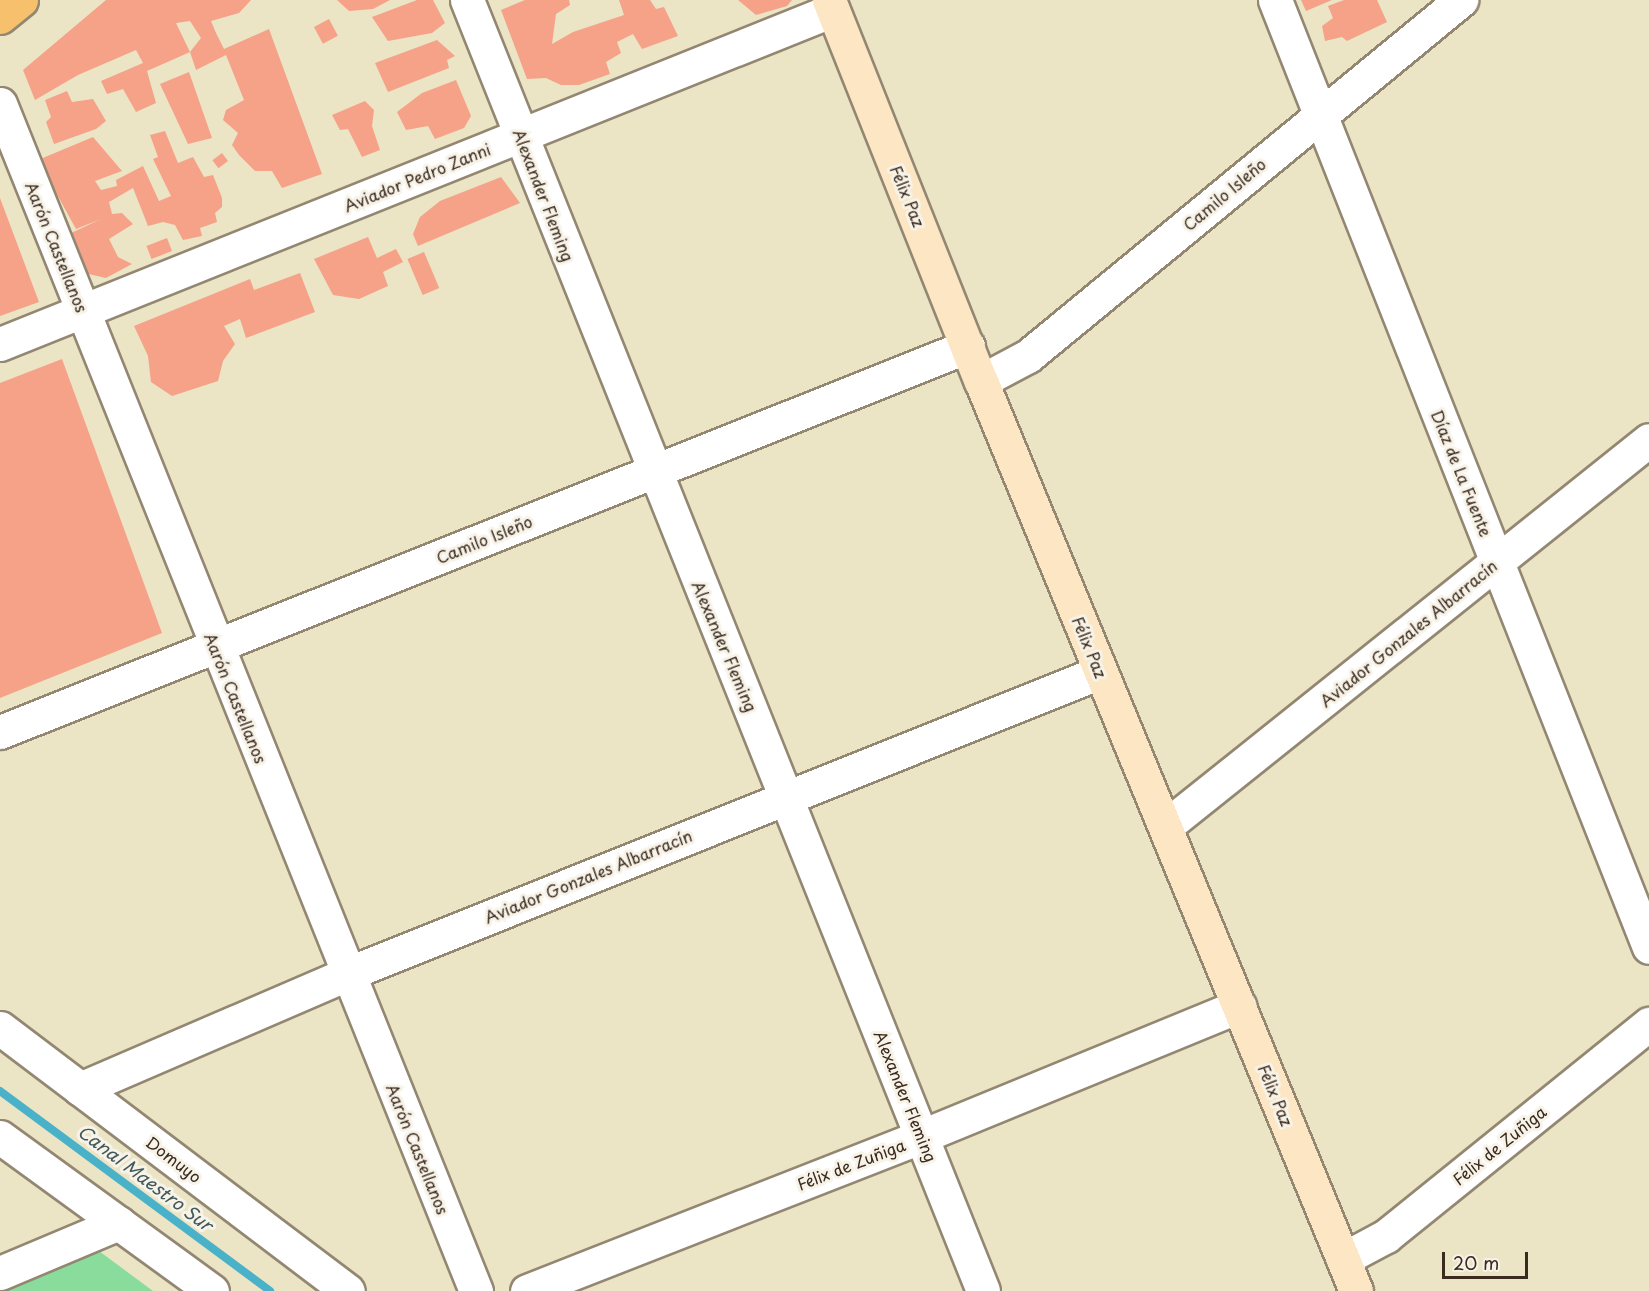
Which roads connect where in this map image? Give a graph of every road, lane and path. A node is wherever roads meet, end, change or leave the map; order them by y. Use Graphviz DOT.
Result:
graph roads {
  1 [pos="21,0"];
  2 [pos="467,0"];
  3 [pos="1275,0"];
  4 [pos="1461,0"];
  5 [pos="831,5"];
  6 [pos="0,17"];
  7 [pos="0,104"];
  8 [pos="1320,115"];
  9 [pos="520,135"];
  10 [pos="83,312"];
  11 [pos="0,345"];
  12 [pos="968,346"];
  13 [pos="981,381"];
  14 [pos="1649,440"];
  15 [pos="652,471"];
  16 [pos="1497,561"];
  17 [pos="216,648"];
  18 [pos="1100,672"];
  19 [pos="0,732"];
  20 [pos="787,796"];
  21 [pos="1166,826"];
  22 [pos="1649,947"];
  23 [pos="347,974"];
  24 [pos="1239,1006"];
  25 [pos="1649,1024"];
  26 [pos="0,1028"];
  27 [pos="80,1089"];
  28 [pos="922,1136"];
  29 [pos="0,1137"];
  30 [pos="119,1223"];
  31 [pos="1343,1259"];
  32 [pos="0,1274"];
  33 [pos="212,1291"];
  34 [pos="348,1291"];
  35 [pos="476,1291"];
  36 [pos="527,1291"];
  37 [pos="983,1291"];
  38 [pos="1356,1291"];
  1 -- 6 [label="main road"];
  2 -- 9 [label="street, Alexander Fleming"];
  3 -- 8 [label="street, Díaz de La Fuente"];
  4 -- 8 [label="street, Camilo Isleño"];
  5 -- 9 [label="street, Aviador Pedro Zanni"];
  5 -- 12 [label="main road, Félix Paz"];
  7 -- 10 [label="street, Aarón Castellanos"];
  8 -- 13 [label="street, Camilo Isleño"];
  8 -- 16 [label="street, Díaz de La Fuente"];
  9 -- 10 [label="street, Aviador Pedro Zanni"];
  9 -- 15 [label="street, Alexander Fleming"];
  10 -- 11 [label="street, Aviador Pedro Zanni"];
  10 -- 17 [label="street, Aarón Castellanos"];
  12 -- 13 [label="main road, Félix Paz"];
  12 -- 15 [label="street, Camilo Isleño"];
  13 -- 18 [label="main road, Félix Paz"];
  14 -- 16 [label="street, Aviador Gonzales Albarracín"];
  15 -- 17 [label="street, Camilo Isleño"];
  15 -- 20 [label="street, Alexander Fleming"];
  16 -- 21 [label="street, Aviador Gonzales Albarracín"];
  16 -- 22 [label="street, Díaz de La Fuente"];
  17 -- 19 [label="street, Camilo Isleño"];
  17 -- 23 [label="street, Aarón Castellanos"];
  18 -- 20 [label="street, Aviador Gonzales Albarracín"];
  18 -- 21 [label="main road, Félix Paz"];
  20 -- 23 [label="street, Aviador Gonzales Albarracín"];
  20 -- 28 [label="street, Alexander Fleming"];
  21 -- 24 [label="main road, Félix Paz"];
  23 -- 27 [label="street, Aviador Gonzales Albarracín"];
  23 -- 35 [label="street, Aarón Castellanos"];
  24 -- 28 [label="street, Félix de Zuñiga"];
  24 -- 31 [label="main road, Félix Paz"];
  25 -- 31 [label="street, Félix de Zuñiga"];
  26 -- 27 [label="street, Domuyo"];
  27 -- 34 [label="street, Domuyo"];
  28 -- 36 [label="street, Félix de Zuñiga"];
  28 -- 37 [label="street, Alexander Fleming"];
  29 -- 30 [label="street"];
  30 -- 32 [label="street"];
  30 -- 33 [label="street"];
  31 -- 38 [label="main road, Félix Paz"];
}
